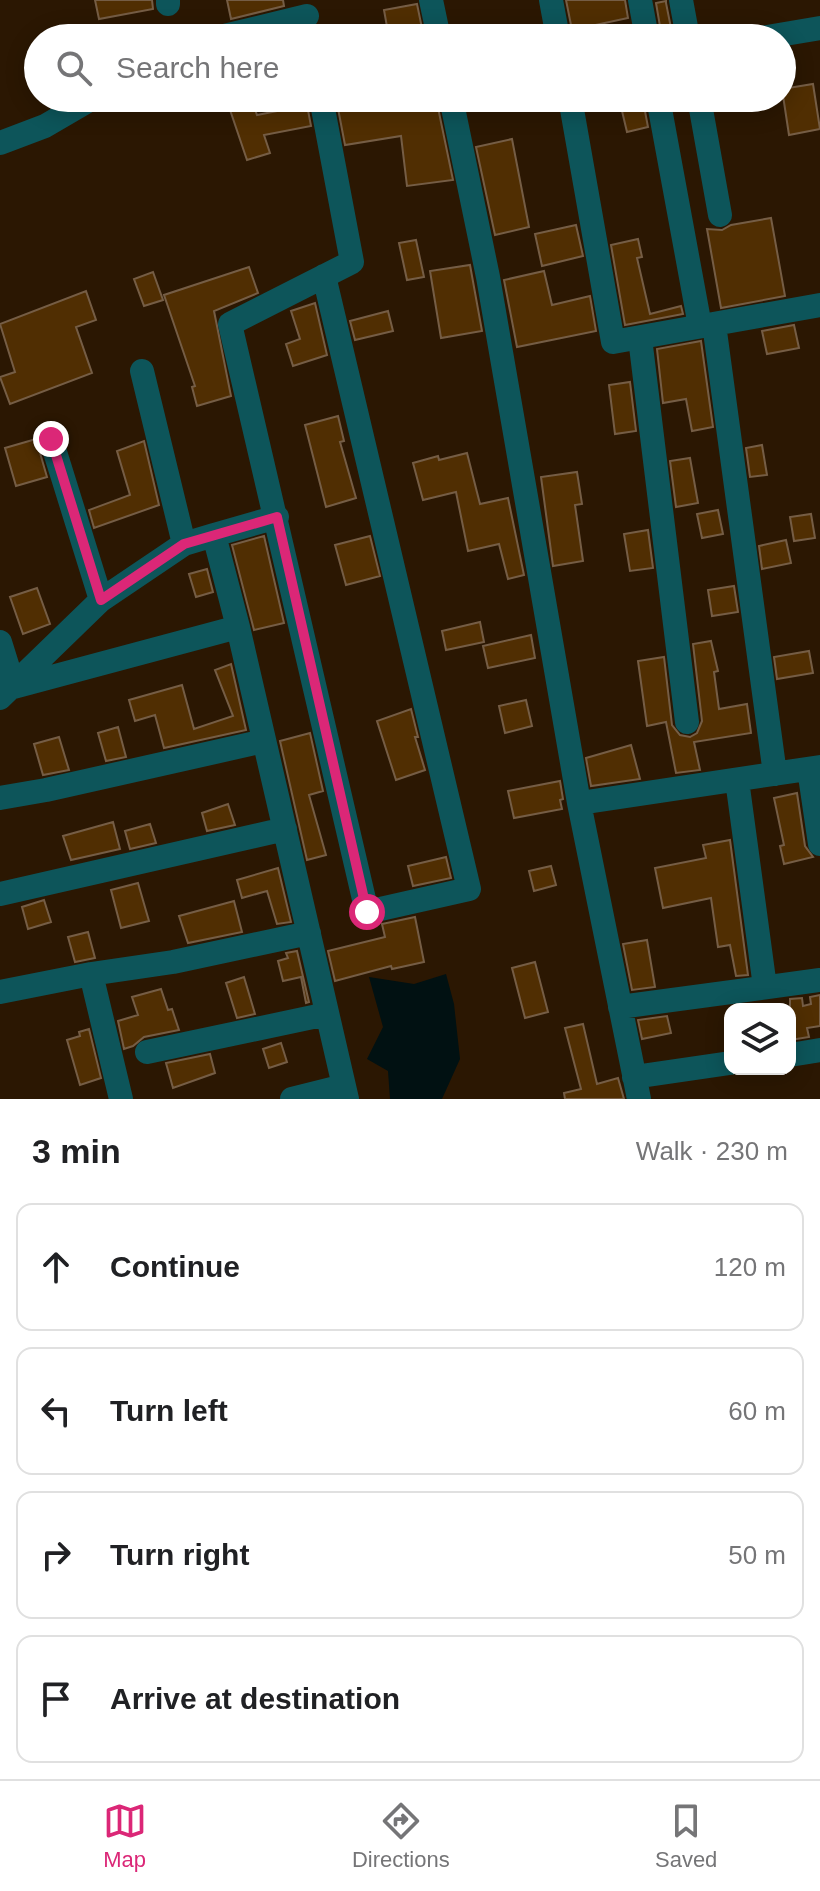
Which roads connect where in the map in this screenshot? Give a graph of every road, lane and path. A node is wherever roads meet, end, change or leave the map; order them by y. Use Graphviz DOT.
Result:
graph roads {
  1 [pos="431,0"];
  2 [pos="551,0"];
  3 [pos="640,0"];
  4 [pos="681,0"];
  5 [pos="307,18"];
  6 [pos="280,24"];
  7 [pos="436,24"];
  8 [pos="555,24"];
  9 [pos="644,24"];
  10 [pos="685,24"];
  11 [pos="820,28"];
  12 [pos="796,32"];
  13 [pos="69,112"];
  14 [pos="324,112"];
  15 [pos="454,112"];
  16 [pos="572,112"];
  17 [pos="661,112"];
  18 [pos="702,112"];
  19 [pos="0,143"];
  20 [pos="720,215"];
  21 [pos="324,276"];
  22 [pos="820,305"];
  23 [pos="707,325"];
  24 [pos="640,338"];
  25 [pos="142,371"];
  26 [pos="51,439"];
  27 [pos="277,517"];
  28 [pos="214,535"];
  29 [pos="184,544"];
  30 [pos="101,600"];
  31 [pos="238,627"];
  32 [pos="0,642"];
  33 [pos="7,692"];
  34 [pos="687,722"];
  35 [pos="264,741"];
  36 [pos="814,768"];
  37 [pos="775,774"];
  38 [pos="737,780"];
  39 [pos="0,798"];
  40 [pos="580,803"];
  41 [pos="285,829"];
  42 [pos="820,844"];
  43 [pos="0,894"];
  44 [pos="309,933"];
  45 [pos="91,974"];
  46 [pos="820,980"];
  47 [pos="765,987"];
  48 [pos="0,992"];
  49 [pos="620,1007"];
  50 [pos="327,1014"];
  51 [pos="820,1050"];
  52 [pos="147,1052"];
  53 [pos="796,1054"];
  54 [pos="724,1065"];
  55 [pos="637,1088"];
  56 [pos="346,1093"];
  57 [pos="121,1099"];
  58 [pos="292,1099"];
  1 -- 7 [label="street"];
  2 -- 8 [label="street"];
  3 -- 9 [label="street"];
  4 -- 10 [label="street"];
  5 -- 6 [label="street"];
  11 -- 12 [label="street"];
  13 -- 19 [label="street"];
  14 -- 21 [label="street"];
  15 -- 40 [label="street"];
  16 -- 24 [label="street"];
  17 -- 23 [label="street"];
  18 -- 20 [label="street"];
  21 -- 27 [label="street"];
  21 -- 27 [label="street"];
  22 -- 23 [label="street"];
  23 -- 24 [label="street"];
  23 -- 37 [label="street"];
  24 -- 34 [label="street"];
  25 -- 29 [label="street"];
  26 -- 30 [label="street"];
  27 -- 28 [label="street"];
  28 -- 29 [label="street"];
  28 -- 31 [label="street"];
  29 -- 30 [label="street"];
  30 -- 33 [label="street"];
  31 -- 33 [label="street"];
  31 -- 35 [label="street"];
  32 -- 33 [label="street"];
  35 -- 39 [label="street"];
  35 -- 41 [label="street"];
  36 -- 37 [label="street"];
  36 -- 42 [label="street"];
  37 -- 38 [label="street"];
  38 -- 40 [label="street"];
  38 -- 47 [label="street"];
  40 -- 49 [label="street"];
  41 -- 43 [label="street"];
  41 -- 44 [label="street"];
  44 -- 45 [label="street"];
  44 -- 50 [label="street"];
  45 -- 48 [label="street"];
  45 -- 57 [label="street"];
  46 -- 47 [label="street"];
  47 -- 49 [label="street"];
  49 -- 55 [label="street"];
  50 -- 52 [label="street"];
  50 -- 56 [label="street"];
  51 -- 53 [label="street"];
  54 -- 55 [label="street"];
  56 -- 58 [label="street"];
}
